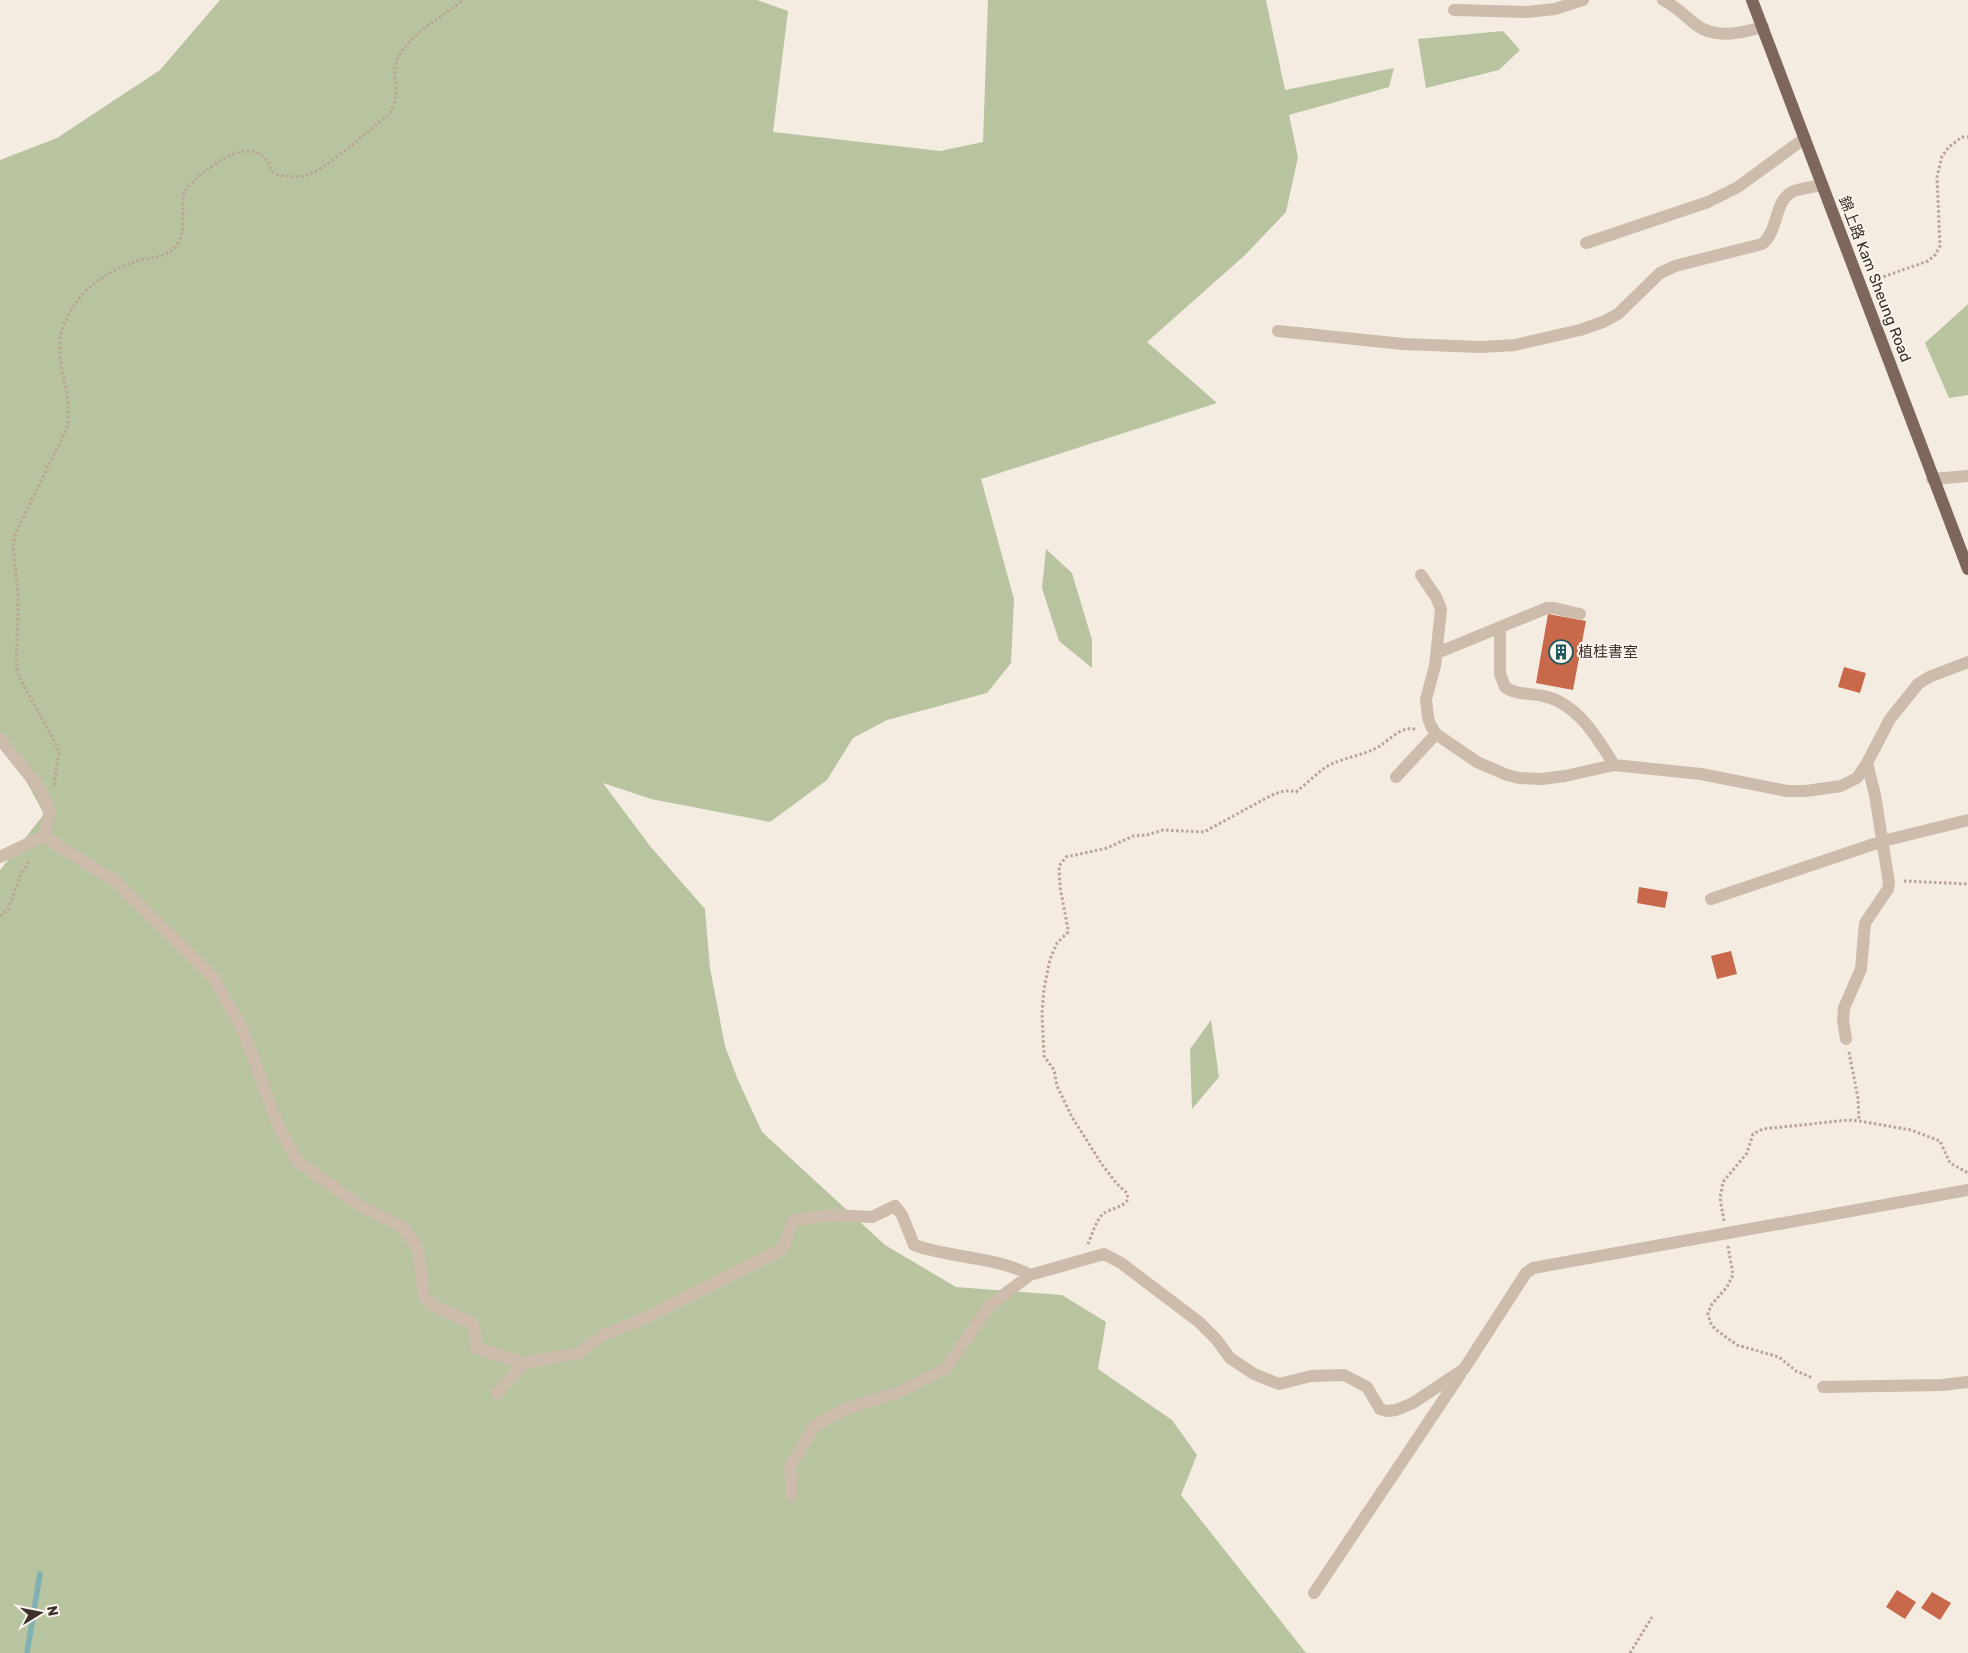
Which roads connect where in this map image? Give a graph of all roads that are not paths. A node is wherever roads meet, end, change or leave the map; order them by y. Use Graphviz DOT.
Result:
graph roads {
  1 [pos="1583,0"];
  2 [pos="1663,0"];
  3 [pos="1752,0"];
  4 [pos="1454,10"];
  5 [pos="1763,27"];
  6 [pos="1805,138"];
  7 [pos="1822,185"];
  8 [pos="1586,244"];
  9 [pos="1278,330"];
  10 [pos="1968,476"];
  11 [pos="1932,478"];
  12 [pos="1968,569"];
  13 [pos="1421,575"];
  14 [pos="1580,614"];
  15 [pos="1500,628"];
  16 [pos="1437,653"];
  17 [pos="1968,662"];
  18 [pos="1435,736"];
  19 [pos="0,738"];
  20 [pos="1867,763"];
  21 [pos="1614,765"];
  22 [pos="1396,777"];
  23 [pos="1968,820"];
  24 [pos="44,836"];
  25 [pos="1884,841"];
  26 [pos="0,857"];
  27 [pos="1711,899"];
  28 [pos="1846,1039"];
  29 [pos="1968,1190"];
  30 [pos="1030,1275"];
  31 [pos="524,1363"];
  32 [pos="1464,1369"];
  33 [pos="1968,1382"];
  34 [pos="1823,1387"];
  35 [pos="497,1393"];
  36 [pos="792,1496"];
  37 [pos="1314,1593"];
  1 -- 4 [label="street"];
  2 -- 5 [label="street"];
  3 -- 5 [label="main road, 錦上路 Kam Sheung Road"];
  5 -- 6 [label="main road, 錦上路 Kam Sheung Road"];
  6 -- 7 [label="main road, 錦上路 Kam Sheung Road"];
  6 -- 8 [label="street"];
  7 -- 9 [label="street"];
  7 -- 11 [label="main road, 錦上路 Kam Sheung Road"];
  10 -- 11 [label="street"];
  11 -- 12 [label="main road, 錦上路 Kam Sheung Road"];
  13 -- 16 [label="street"];
  14 -- 15 [label="street"];
  15 -- 16 [label="street"];
  15 -- 21 [label="street"];
  16 -- 18 [label="street"];
  17 -- 20 [label="street"];
  18 -- 21 [label="street"];
  18 -- 22 [label="street"];
  19 -- 24 [label="street"];
  20 -- 21 [label="street"];
  20 -- 25 [label="street"];
  23 -- 25 [label="street"];
  24 -- 26 [label="street"];
  24 -- 31 [label="street"];
  25 -- 27 [label="street"];
  25 -- 28 [label="street"];
  29 -- 32 [label="street"];
  30 -- 31 [label="street"];
  30 -- 32 [label="street"];
  30 -- 36 [label="street"];
  31 -- 35 [label="street"];
  32 -- 37 [label="street"];
  33 -- 34 [label="street"];
}
